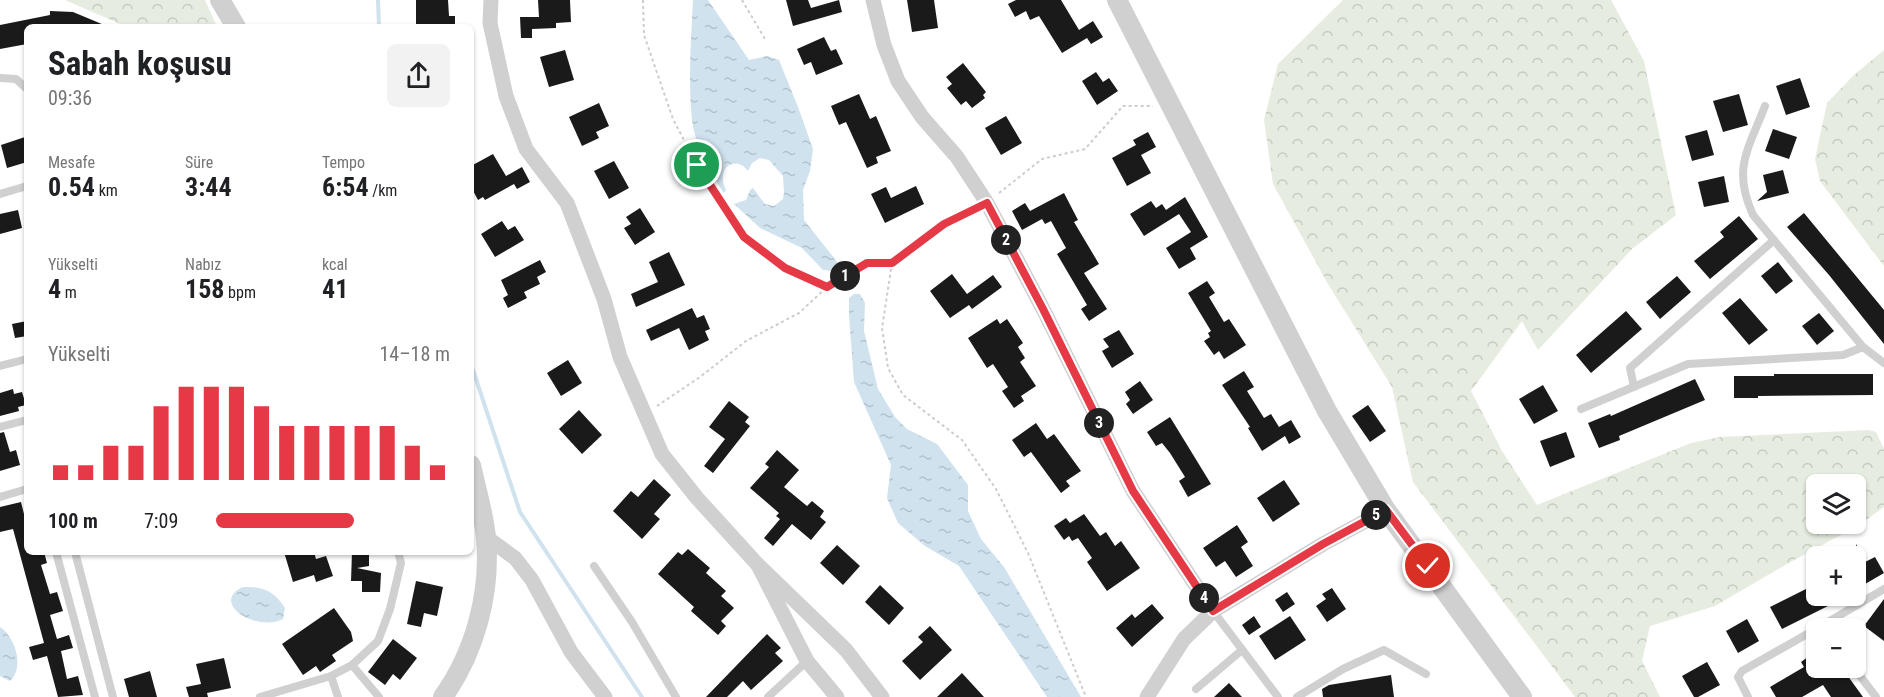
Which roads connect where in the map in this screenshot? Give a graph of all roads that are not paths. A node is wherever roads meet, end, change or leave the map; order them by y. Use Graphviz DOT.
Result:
graph roads {
  1 [pos="220,0"];
  2 [pos="491,0"];
  3 [pos="873,0"];
  4 [pos="1117,0"];
  5 [pos="234,24"];
  6 [pos="0,78"];
  7 [pos="24,86"];
  8 [pos="1765,106"];
  9 [pos="24,187"];
  10 [pos="0,194"];
  11 [pos="1774,240"];
  12 [pos="1863,347"];
  13 [pos="24,359"];
  14 [pos="1884,363"];
  15 [pos="0,366"];
  16 [pos="1634,387"];
  17 [pos="1581,409"];
  18 [pos="24,421"];
  19 [pos="0,427"];
  20 [pos="474,479"];
  21 [pos="24,490"];
  22 [pos="0,497"];
  23 [pos="1386,510"];
  24 [pos="486,537"];
  25 [pos="57,555"];
  26 [pos="76,555"];
  27 [pos="399,555"];
  28 [pos="758,565"];
  29 [pos="594,566"];
  30 [pos="1884,589"];
  31 [pos="1213,611"];
  32 [pos="1837,618"];
  33 [pos="1806,636"];
  34 [pos="1242,650"];
  35 [pos="807,661"];
  36 [pos="352,665"];
  37 [pos="1426,675"];
  38 [pos="331,676"];
  39 [pos="1862,678"];
  40 [pos="1196,689"];
  41 [pos="95,697"];
  42 [pos="113,697"];
  43 [pos="260,697"];
  44 [pos="338,697"];
  45 [pos="379,697"];
  46 [pos="444,697"];
  47 [pos="605,697"];
  48 [pos="676,697"];
  49 [pos="768,697"];
  50 [pos="837,697"];
  51 [pos="882,697"];
  52 [pos="1147,697"];
  53 [pos="1278,697"];
  54 [pos="1297,697"];
  55 [pos="1522,697"];
  56 [pos="1748,697"];
  57 [pos="1876,697"];
  1 -- 5 [label="street"];
  2 -- 28 [label="street"];
  3 -- 31 [label="street"];
  4 -- 23 [label="street"];
  6 -- 7 [label="lane"];
  8 -- 11 [label="lane"];
  9 -- 10 [label="lane"];
  11 -- 12 [label="lane"];
  11 -- 16 [label="lane"];
  12 -- 14 [label="lane"];
  12 -- 16 [label="lane"];
  13 -- 15 [label="lane"];
  16 -- 17 [label="lane"];
  18 -- 19 [label="lane"];
  20 -- 24 [label="street"];
  21 -- 22 [label="lane"];
  23 -- 31 [label="street"];
  23 -- 55 [label="street"];
  24 -- 46 [label="street"];
  24 -- 47 [label="street"];
  25 -- 41 [label="lane"];
  26 -- 42 [label="lane"];
  27 -- 36 [label="lane"];
  28 -- 35 [label="street"];
  28 -- 51 [label="street"];
  29 -- 48 [label="lane"];
  30 -- 32 [label="lane"];
  31 -- 34 [label="lane"];
  31 -- 52 [label="street"];
  33 -- 56 [label="lane"];
  34 -- 40 [label="lane"];
  34 -- 53 [label="lane"];
  35 -- 49 [label="lane"];
  35 -- 50 [label="street"];
  36 -- 38 [label="lane"];
  36 -- 45 [label="lane"];
  37 -- 54 [label="lane"];
  38 -- 43 [label="lane"];
  38 -- 44 [label="lane"];
  39 -- 57 [label="lane"];
}
